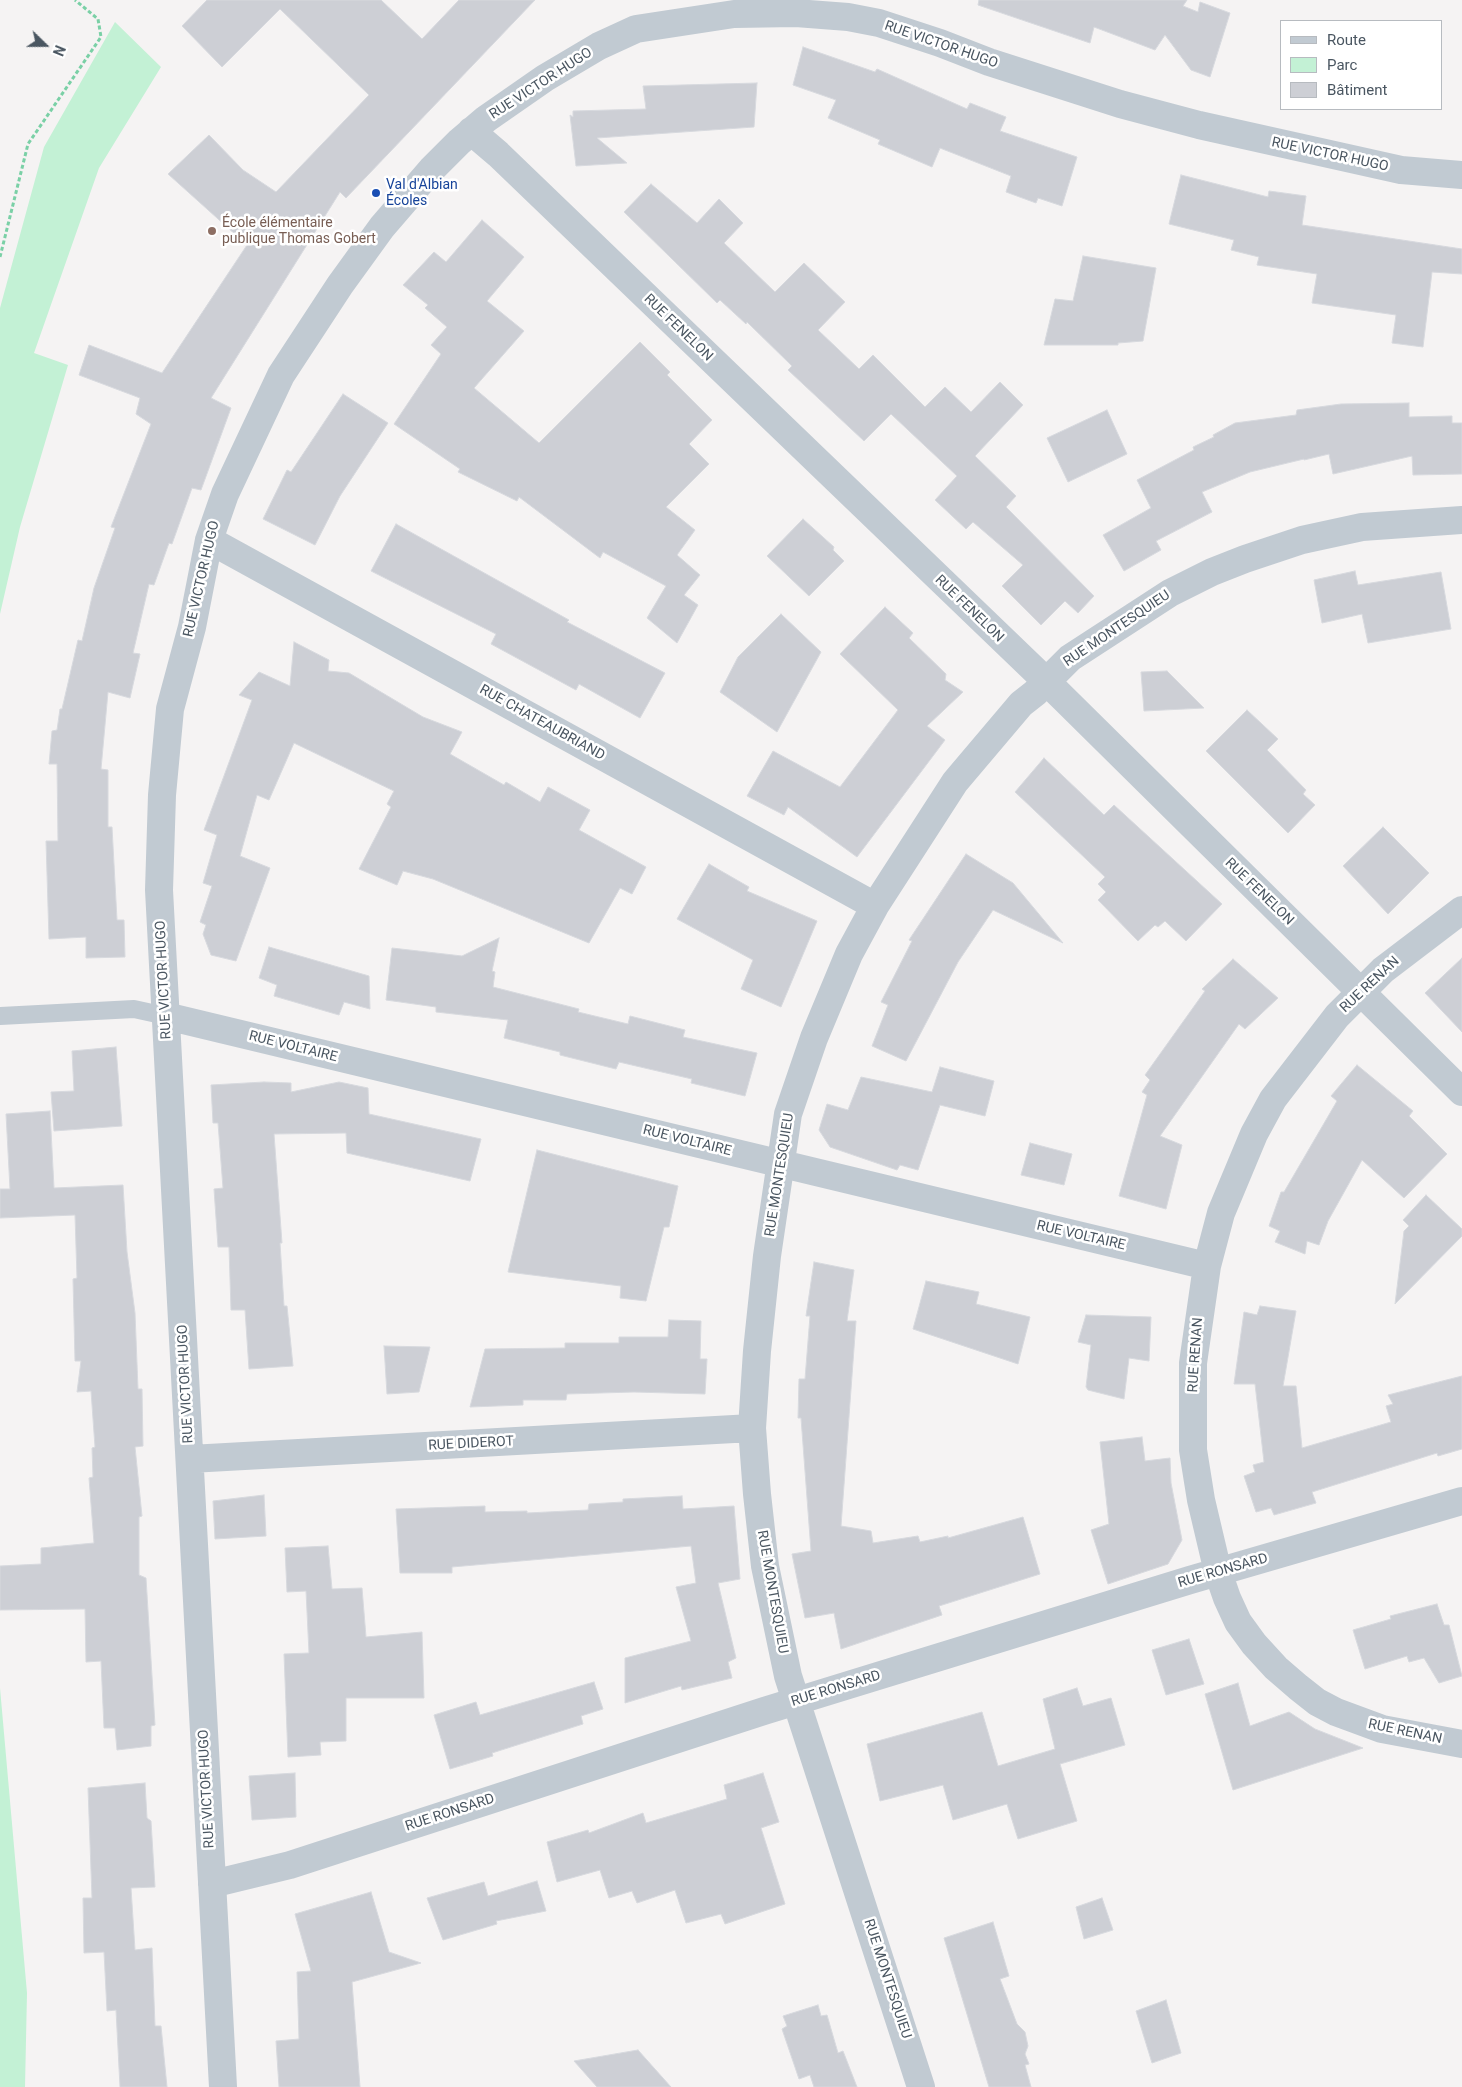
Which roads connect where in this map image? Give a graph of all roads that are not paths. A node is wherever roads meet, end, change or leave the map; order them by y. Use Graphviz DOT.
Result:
graph roads {
  1 [pos="471,131"];
  2 [pos="1462,175"];
  3 [pos="1462,520"];
  4 [pos="209,540"];
  5 [pos="1046,681"];
  6 [pos="875,906"];
  7 [pos="1462,910"];
  8 [pos="1361,992"];
  9 [pos="0,1016"];
  10 [pos="166,1016"];
  11 [pos="1462,1092"];
  12 [pos="780,1164"];
  13 [pos="1208,1266"];
  14 [pos="752,1428"];
  15 [pos="190,1459"];
  16 [pos="1462,1501"];
  17 [pos="1218,1572"];
  18 [pos="797,1701"];
  19 [pos="1462,1744"];
  20 [pos="212,1884"];
  21 [pos="223,2087"];
  22 [pos="921,2087"];
  1 -- 2 [label="street, RUE VICTOR HUGO"];
  1 -- 4 [label="street, RUE VICTOR HUGO"];
  1 -- 5 [label="street, RUE FENELON"];
  3 -- 5 [label="street, RUE MONTESQUIEU"];
  4 -- 6 [label="street, RUE CHATEAUBRIAND"];
  4 -- 10 [label="street, RUE VICTOR HUGO"];
  5 -- 6 [label="street, RUE MONTESQUIEU"];
  5 -- 8 [label="street, RUE FENELON"];
  6 -- 12 [label="street, RUE MONTESQUIEU"];
  7 -- 8 [label="street, RUE RENAN"];
  8 -- 11 [label="street, RUE FENELON"];
  8 -- 13 [label="street, RUE RENAN"];
  9 -- 10 [label="lane"];
  10 -- 12 [label="street, RUE VOLTAIRE"];
  10 -- 15 [label="street, RUE VICTOR HUGO"];
  12 -- 13 [label="street, RUE VOLTAIRE"];
  12 -- 14 [label="street, RUE MONTESQUIEU"];
  13 -- 17 [label="street, RUE RENAN"];
  14 -- 15 [label="street, RUE DIDEROT"];
  14 -- 18 [label="street, RUE MONTESQUIEU"];
  15 -- 20 [label="street, RUE VICTOR HUGO"];
  16 -- 17 [label="street, RUE RONSARD"];
  17 -- 18 [label="street, RUE RONSARD"];
  17 -- 19 [label="street, RUE RENAN"];
  18 -- 20 [label="street, RUE RONSARD"];
  18 -- 22 [label="street, RUE MONTESQUIEU"];
  20 -- 21 [label="street, RUE VICTOR HUGO"];
}
